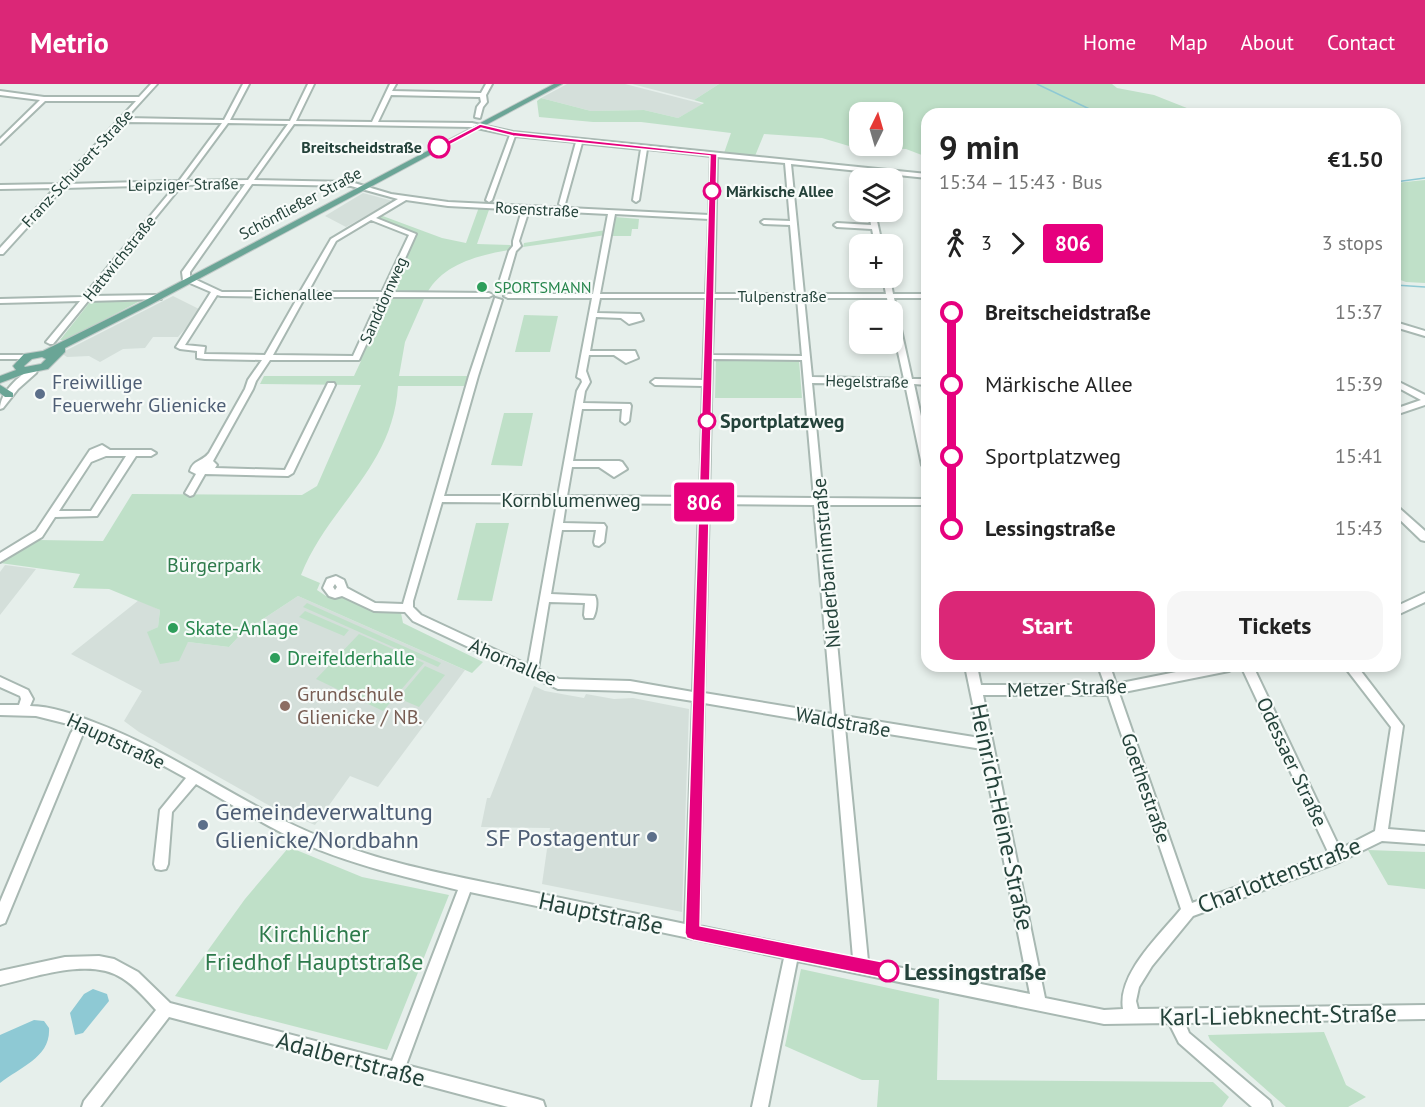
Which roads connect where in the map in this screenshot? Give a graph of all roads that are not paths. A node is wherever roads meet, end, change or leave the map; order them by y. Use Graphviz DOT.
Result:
graph roads {
  1 [pos="154,84"];
  2 [pos="246,84"];
  3 [pos="311,84"];
  4 [pos="393,84"];
  5 [pos="489,84"];
  6 [pos="559,84"];
  7 [pos="0,93"];
  8 [pos="389,93"];
  9 [pos="483,95"];
  10 [pos="44,99"];
  11 [pos="140,99"];
  12 [pos="121,120"];
  13 [pos="226,122"];
  14 [pos="479,122"];
  15 [pos="291,123"];
  16 [pos="374,124"];
  17 [pos="513,134"];
  18 [pos="579,141"];
  19 [pos="0,142"];
  20 [pos="644,147"];
  21 [pos="714,154"];
  22 [pos="788,162"];
  23 [pos="849,168"];
  24 [pos="903,174"];
  25 [pos="921,175"];
  26 [pos="249,183"];
  27 [pos="180,184"];
  28 [pos="61,186"];
  29 [pos="0,187"];
  30 [pos="365,187"];
  31 [pos="405,198"];
  32 [pos="489,200"];
  33 [pos="636,200"];
  34 [pos="562,204"];
  35 [pos="526,208"];
  36 [pos="612,212"];
  37 [pos="371,218"];
  38 [pos="711,218"];
  39 [pos="764,222"];
  40 [pos="874,222"];
  41 [pos="793,224"];
  42 [pos="837,225"];
  43 [pos="875,227"];
  44 [pos="877,234"];
  45 [pos="0,252"];
  46 [pos="190,280"];
  47 [pos="888,288"];
  48 [pos="501,289"];
  49 [pos="216,291"];
  50 [pos="303,294"];
  51 [pos="385,295"];
  52 [pos="489,295"];
  53 [pos="508,296"];
  54 [pos="597,296"];
  55 [pos="709,296"];
  56 [pos="800,296"];
  57 [pos="890,296"];
  58 [pos="921,296"];
  59 [pos="87,297"];
  60 [pos="158,297"];
  61 [pos="498,300"];
  62 [pos="0,301"];
  63 [pos="594,315"];
  64 [pos="623,316"];
  65 [pos="1401,326"];
  66 [pos="1425,334"];
  67 [pos="50,342"];
  68 [pos="587,353"];
  69 [pos="616,353"];
  70 [pos="47,356"];
  71 [pos="0,357"];
  72 [pos="28,357"];
  73 [pos="708,357"];
  74 [pos="267,358"];
  75 [pos="806,358"];
  76 [pos="24,370"];
  77 [pos="808,380"];
  78 [pos="655,382"];
  79 [pos="707,382"];
  80 [pos="909,382"];
  81 [pos="921,382"];
  82 [pos="331,385"];
  83 [pos="6,386"];
  84 [pos="1401,387"];
  85 [pos="1425,401"];
  86 [pos="0,406"];
  87 [pos="578,406"];
  88 [pos="1401,410"];
  89 [pos="625,421"];
  90 [pos="921,437"];
  91 [pos="134,453"];
  92 [pos="151,453"];
  93 [pos="568,464"];
  94 [pos="602,465"];
  95 [pos="205,469"];
  96 [pos="190,493"];
  97 [pos="439,500"];
  98 [pos="562,500"];
  99 [pos="704,500"];
  100 [pos="820,501"];
  101 [pos="921,502"];
  102 [pos="53,514"];
  103 [pos="1401,516"];
  104 [pos="558,526"];
  105 [pos="1425,537"];
  106 [pos="599,542"];
  107 [pos="0,558"];
  108 [pos="341,590"];
  109 [pos="1425,597"];
  110 [pos="546,598"];
  111 [pos="408,608"];
  112 [pos="1401,609"];
  113 [pos="589,615"];
  114 [pos="532,671"];
  115 [pos="972,672"];
  116 [pos="1106,672"];
  117 [pos="1200,672"];
  118 [pos="1250,672"];
  119 [pos="1355,672"];
  120 [pos="0,682"];
  121 [pos="976,690"];
  122 [pos="1112,690"];
  123 [pos="699,698"];
  124 [pos="23,709"];
  125 [pos="0,710"];
  126 [pos="840,722"];
  127 [pos="85,724"];
  128 [pos="987,745"];
  129 [pos="193,779"];
  130 [pos="1381,835"];
  131 [pos="1425,838"];
  132 [pos="1337,857"];
  133 [pos="161,864"];
  134 [pos="466,885"];
  135 [pos="1188,910"];
  136 [pos="0,918"];
  137 [pos="693,933"];
  138 [pos="792,952"];
  139 [pos="861,966"];
  140 [pos="0,978"];
  141 [pos="1039,1003"];
  142 [pos="166,1009"];
  143 [pos="1425,1012"];
  144 [pos="1132,1017"];
  145 [pos="1174,1017"];
  146 [pos="396,1071"];
  147 [pos="90,1107"];
  148 [pos="537,1107"];
  149 [pos="760,1107"];
  150 [pos="1264,1107"];
  1 -- 11 [label="street, Franz-Schubert-Straße"];
  2 -- 13 [label="street, Hattwichstraße"];
  3 -- 15 [label="street"];
  4 -- 8 [label="street"];
  5 -- 9 [label="street"];
  6 -- 14 [label="main road, Schönfließer Straße"];
  7 -- 10 [label="street"];
  8 -- 9 [label="street"];
  8 -- 16 [label="street"];
  9 -- 14 [label="street"];
  10 -- 11 [label="street"];
  10 -- 19 [label="street"];
  11 -- 12 [label="street, Franz-Schubert-Straße"];
  12 -- 13 [label="street"];
  12 -- 28 [label="street, Franz-Schubert-Straße"];
  13 -- 15 [label="street"];
  13 -- 27 [label="street, Hattwichstraße"];
  14 -- 16 [label="street"];
  14 -- 17 [label="street"];
  14 -- 30 [label="main road, Schönfließer Straße"];
  15 -- 16 [label="street"];
  15 -- 26 [label="street"];
  17 -- 18 [label="street"];
  17 -- 32 [label="street"];
  18 -- 20 [label="street"];
  18 -- 34 [label="street"];
  20 -- 21 [label="street"];
  20 -- 33 [label="street"];
  21 -- 22 [label="street"];
  21 -- 38 [label="street"];
  22 -- 23 [label="street"];
  22 -- 41 [label="street, Niederbarnimstraße"];
  24 -- 25 [label="street"];
  26 -- 27 [label="street, Leipziger Straße"];
  26 -- 30 [label="street, Leipziger Straße"];
  26 -- 46 [label="street"];
  27 -- 28 [label="street, Leipziger Straße"];
  27 -- 59 [label="street, Hattwichstraße"];
  28 -- 29 [label="street, Leipziger Straße"];
  28 -- 45 [label="street, Franz-Schubert-Straße"];
  30 -- 31 [label="street, Rosenstraße"];
  30 -- 46 [label="main road, Schönfließer Straße"];
  31 -- 35 [label="street, Rosenstraße"];
  31 -- 37 [label="street"];
  35 -- 36 [label="street, Rosenstraße"];
  35 -- 48 [label="street"];
  36 -- 38 [label="street, Rosenstraße"];
  36 -- 54 [label="street"];
  37 -- 50 [label="street"];
  37 -- 51 [label="street, Sanddornweg"];
  38 -- 55 [label="street"];
  39 -- 41 [label="street"];
  40 -- 43 [label="street"];
  41 -- 56 [label="street, Niederbarnimstraße"];
  42 -- 43 [label="street"];
  43 -- 44 [label="street"];
  46 -- 49 [label="street, Eichenallee"];
  46 -- 60 [label="main road, Schönfließer Straße"];
  47 -- 57 [label="street"];
  48 -- 52 [label="street"];
  48 -- 53 [label="street"];
  49 -- 50 [label="street, Eichenallee"];
  49 -- 74 [label="street"];
  50 -- 51 [label="street, Eichenallee"];
  50 -- 74 [label="street"];
  51 -- 52 [label="street, Eichenallee"];
  51 -- 74 [label="street, Sanddornweg"];
  52 -- 61 [label="street"];
  53 -- 54 [label="street"];
  53 -- 61 [label="street"];
  54 -- 55 [label="street"];
  54 -- 63 [label="street"];
  55 -- 56 [label="street, Tulpenstraße"];
  55 -- 73 [label="street"];
  56 -- 57 [label="street, Tulpenstraße"];
  56 -- 75 [label="street, Niederbarnimstraße"];
  57 -- 58 [label="street, Tulpenstraße"];
  57 -- 80 [label="street"];
  59 -- 60 [label="street"];
  59 -- 62 [label="street"];
  59 -- 67 [label="street, Hattwichstraße"];
  60 -- 70 [label="main road, Schönfließer Straße"];
  61 -- 97 [label="street"];
  63 -- 64 [label="street"];
  63 -- 68 [label="street"];
  65 -- 66 [label="street"];
  68 -- 69 [label="street"];
  68 -- 87 [label="street"];
  70 -- 72 [label="main road"];
  70 -- 76 [label="main road, Schönfließer Straße"];
  71 -- 72 [label="street"];
  72 -- 76 [label="main road"];
  73 -- 75 [label="street"];
  73 -- 79 [label="street"];
  74 -- 95 [label="street"];
  75 -- 77 [label="street, Niederbarnimstraße"];
  76 -- 83 [label="main road"];
  77 -- 80 [label="street, Hegelstraße"];
  77 -- 100 [label="street, Niederbarnimstraße"];
  78 -- 79 [label="street"];
  79 -- 99 [label="street"];
  80 -- 81 [label="street, Hegelstraße"];
  80 -- 90 [label="street"];
  82 -- 95 [label="street"];
  83 -- 86 [label="street"];
  84 -- 85 [label="street"];
  85 -- 88 [label="street"];
  87 -- 89 [label="street"];
  87 -- 93 [label="street"];
  91 -- 92 [label="street"];
  91 -- 102 [label="street"];
  91 -- 102 [label="street"];
  93 -- 94 [label="street"];
  93 -- 98 [label="street"];
  95 -- 96 [label="street"];
  97 -- 98 [label="street, Kornblumenweg"];
  97 -- 111 [label="street"];
  98 -- 99 [label="street, Kornblumenweg"];
  98 -- 104 [label="street"];
  99 -- 100 [label="street, Kornblumenweg"];
  99 -- 123 [label="street"];
  100 -- 101 [label="street, Kornblumenweg"];
  100 -- 126 [label="street, Niederbarnimstraße"];
  102 -- 107 [label="street"];
  103 -- 105 [label="street"];
  104 -- 106 [label="street"];
  104 -- 110 [label="street"];
  108 -- 111 [label="street"];
  109 -- 112 [label="street"];
  110 -- 113 [label="street"];
  110 -- 114 [label="street"];
  111 -- 114 [label="street, Ahornallee"];
  114 -- 123 [label="street, Ahornallee"];
  115 -- 121 [label="street, Heinrich-Heine-Straße"];
  116 -- 122 [label="street, Goethestraße"];
  117 -- 122 [label="street, Metzer Straße"];
  118 -- 132 [label="street, Odessaer Straße"];
  119 -- 130 [label="street, Charlottenstraße"];
  120 -- 124 [label="street"];
  121 -- 122 [label="street, Metzer Straße"];
  121 -- 128 [label="street, Heinrich-Heine-Straße"];
  122 -- 135 [label="street, Goethestraße"];
  123 -- 126 [label="street, Waldstraße"];
  123 -- 137 [label="street"];
  124 -- 125 [label="street, Hauptstraße"];
  124 -- 127 [label="street, Hauptstraße"];
  126 -- 128 [label="street, Waldstraße"];
  126 -- 139 [label="street, Niederbarnimstraße"];
  127 -- 129 [label="street, Hauptstraße"];
  127 -- 136 [label="street"];
  128 -- 141 [label="street, Heinrich-Heine-Straße"];
  129 -- 133 [label="street, Hauptstraße"];
  129 -- 134 [label="street, Hauptstraße"];
  130 -- 131 [label="street"];
  130 -- 132 [label="street, Charlottenstraße"];
  132 -- 135 [label="street, Charlottenstraße"];
  134 -- 137 [label="street, Hauptstraße"];
  134 -- 146 [label="street"];
  135 -- 144 [label="street, Charlottenstraße"];
  137 -- 138 [label="street, Hauptstraße"];
  138 -- 139 [label="street, Hauptstraße"];
  138 -- 149 [label="street"];
  139 -- 141 [label="street, Hauptstraße"];
  140 -- 142 [label="street"];
  141 -- 144 [label="street, Hauptstraße"];
  142 -- 146 [label="street, Adalbertstraße"];
  142 -- 147 [label="street"];
  143 -- 145 [label="street, Karl-Liebknecht-Straße"];
  144 -- 145 [label="street, Karl-Liebknecht-Straße"];
  145 -- 150 [label="street"];
  146 -- 148 [label="street, Adalbertstraße"];
}
